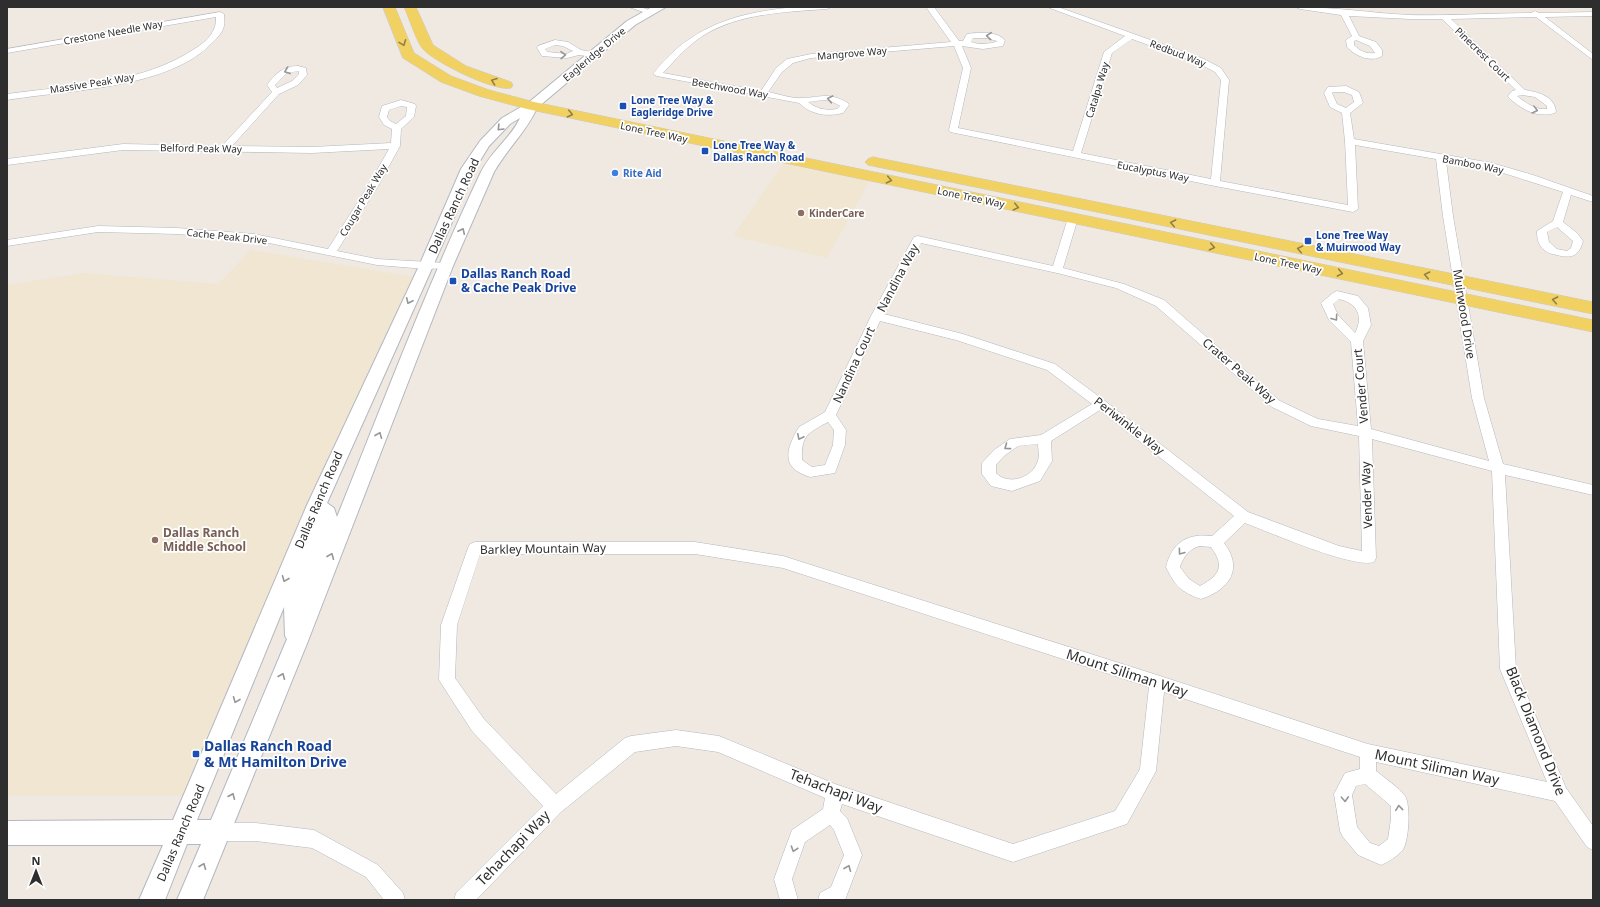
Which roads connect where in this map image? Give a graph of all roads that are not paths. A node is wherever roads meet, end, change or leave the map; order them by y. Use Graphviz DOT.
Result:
graph roads {
  1 [pos="389,7"];
  2 [pos="410,7"];
  3 [pos="633,7"];
  4 [pos="661,7"];
  5 [pos="827,7"];
  6 [pos="930,7"];
  7 [pos="1051,7"];
  8 [pos="1300,7"];
  9 [pos="1527,7"];
  10 [pos="649,12"];
  11 [pos="1344,13"];
  12 [pos="220,14"];
  13 [pos="1593,14"];
  14 [pos="1538,15"];
  15 [pos="1444,16"];
  16 [pos="1131,36"];
  17 [pos="1356,37"];
  18 [pos="962,44"];
  19 [pos="7,51"];
  20 [pos="578,52"];
  21 [pos="594,55"];
  22 [pos="1593,58"];
  23 [pos="517,88"];
  24 [pos="276,92"];
  25 [pos="1522,92"];
  26 [pos="763,94"];
  27 [pos="7,97"];
  28 [pos="536,98"];
  29 [pos="802,101"];
  30 [pos="1346,112"];
  31 [pos="397,128"];
  32 [pos="1350,141"];
  33 [pos="395,146"];
  34 [pos="225,148"];
  35 [pos="1076,155"];
  36 [pos="782,158"];
  37 [pos="1441,158"];
  38 [pos="7,162"];
  39 [pos="889,166"];
  40 [pos="1215,183"];
  41 [pos="1568,190"];
  42 [pos="1593,199"];
  43 [pos="1073,218"];
  44 [pos="1558,224"];
  45 [pos="918,239"];
  46 [pos="7,243"];
  47 [pos="330,253"];
  48 [pos="426,266"];
  49 [pos="446,266"];
  50 [pos="1057,270"];
  51 [pos="1459,282"];
  52 [pos="1462,300"];
  53 [pos="1593,308"];
  54 [pos="877,316"];
  55 [pos="1593,326"];
  56 [pos="1357,341"];
  57 [pos="1101,404"];
  58 [pos="830,415"];
  59 [pos="1365,432"];
  60 [pos="1044,439"];
  61 [pos="1498,468"];
  62 [pos="1593,490"];
  63 [pos="316,505"];
  64 [pos="1243,516"];
  65 [pos="1215,542"];
  66 [pos="695,548"];
  67 [pos="1369,558"];
  68 [pos="297,641"];
  69 [pos="1157,682"];
  70 [pos="1368,752"];
  71 [pos="1368,775"];
  72 [pos="835,793"];
  73 [pos="1560,794"];
  74 [pos="554,806"];
  75 [pos="831,814"];
  76 [pos="182,832"];
  77 [pos="216,832"];
  78 [pos="7,833"];
  79 [pos="1593,841"];
  80 [pos="152,900"];
  81 [pos="190,900"];
  82 [pos="396,900"];
  83 [pos="463,900"];
  84 [pos="789,900"];
  85 [pos="827,900"];
  1 -- 28 [label="main road, Lone Tree Way, one-way"];
  23 -- 2 [label="main road, one-way"];
  3 -- 10 [label="street"];
  4 -- 10 [label="street, Eagleridge Drive"];
  5 -- 26 [label="street, Beechwood Way"];
  6 -- 18 [label="street"];
  7 -- 16 [label="street, Redbud Way"];
  8 -- 11 [label="street"];
  9 -- 14 [label="street"];
  10 -- 21 [label="street, Eagleridge Drive"];
  11 -- 15 [label="street"];
  11 -- 17 [label="street"];
  12 -- 19 [label="street, Crestone Needle Way"];
  12 -- 27 [label="street, Massive Peak Way"];
  13 -- 14 [label="street"];
  14 -- 15 [label="street"];
  14 -- 22 [label="street"];
  15 -- 25 [label="street, Pinecrest Court"];
  16 -- 35 [label="street, Catalpa Way"];
  16 -- 40 [label="street, Redbud Way"];
  18 -- 26 [label="street, Mangrove Way"];
  18 -- 35 [label="street, Eucalyptus Way"];
  20 -- 21 [label="street"];
  21 -- 28 [label="street, Eagleridge Drive"];
  24 -- 34 [label="street"];
  26 -- 29 [label="street, Beechwood Way"];
  28 -- 36 [label="main road, Lone Tree Way, one-way"];
  28 -- 39 [label="main road, Lone Tree Way"];
  28 -- 48 [label="street, Dallas Ranch Road, one-way"];
  49 -- 28 [label="street, Dallas Ranch Road, one-way"];
  30 -- 32 [label="street"];
  31 -- 33 [label="street"];
  32 -- 37 [label="street, Bamboo Way"];
  32 -- 40 [label="street, Eucalyptus Way"];
  33 -- 34 [label="street, Belford Peak Way"];
  33 -- 47 [label="street, Cougar Peak Way"];
  34 -- 38 [label="street, Belford Peak Way"];
  35 -- 40 [label="street, Eucalyptus Way"];
  36 -- 39 [label="main road"];
  36 -- 43 [label="main road, Lone Tree Way, one-way"];
  37 -- 41 [label="street, Bamboo Way"];
  37 -- 51 [label="street, Muirwood Drive"];
  51 -- 39 [label="main road, Lone Tree Way, one-way"];
  41 -- 42 [label="street, Bamboo Way"];
  41 -- 44 [label="street"];
  43 -- 50 [label="street"];
  43 -- 52 [label="main road, Lone Tree Way, one-way"];
  45 -- 50 [label="street, Crater Peak Way"];
  45 -- 54 [label="street, Nandina Way"];
  46 -- 47 [label="street, Cache Peak Drive"];
  47 -- 48 [label="street, Cache Peak Drive"];
  48 -- 49 [label="street, Cache Peak Drive"];
  48 -- 63 [label="street, Dallas Ranch Road, one-way"];
  68 -- 49 [label="street, Dallas Ranch Road, one-way"];
  50 -- 59 [label="street, Crater Peak Way"];
  51 -- 52 [label="street, Muirwood Drive"];
  53 -- 51 [label="main road, Lone Tree Way, one-way"];
  52 -- 55 [label="main road, Lone Tree Way"];
  52 -- 61 [label="street, Muirwood Drive"];
  54 -- 57 [label="street, Periwinkle Way"];
  54 -- 58 [label="street, Nandina Court"];
  56 -- 59 [label="street, Vender Court"];
  57 -- 60 [label="street"];
  57 -- 64 [label="street, Periwinkle Way"];
  58 -- 58 [label="street, Nandina Court, one-way"];
  59 -- 61 [label="street, Crater Peak Way"];
  59 -- 67 [label="street, Vender Way"];
  60 -- 60 [label="street, one-way"];
  61 -- 62 [label="street, Crater Peak Way"];
  61 -- 73 [label="street, Black Diamond Drive"];
  63 -- 68 [label="street"];
  63 -- 76 [label="street, Dallas Ranch Road, one-way"];
  64 -- 65 [label="street"];
  64 -- 67 [label="street, Periwinkle Way"];
  66 -- 69 [label="street, Mount Siliman Way"];
  66 -- 74 [label="street, Barkley Mountain Way"];
  77 -- 68 [label="street, Dallas Ranch Road, one-way"];
  69 -- 70 [label="street, Mount Siliman Way"];
  69 -- 72 [label="street, Tehachapi Way"];
  70 -- 71 [label="street"];
  70 -- 73 [label="street, Mount Siliman Way"];
  72 -- 74 [label="street, Tehachapi Way"];
  72 -- 75 [label="street"];
  73 -- 79 [label="street, Black Diamond Drive"];
  74 -- 83 [label="street, Tehachapi Way"];
  75 -- 84 [label="street, one-way"];
  85 -- 75 [label="street, one-way"];
  76 -- 77 [label="street"];
  76 -- 78 [label="street"];
  76 -- 80 [label="street, Dallas Ranch Road"];
  81 -- 77 [label="street, Dallas Ranch Road, one-way"];
  77 -- 82 [label="street"];
}
